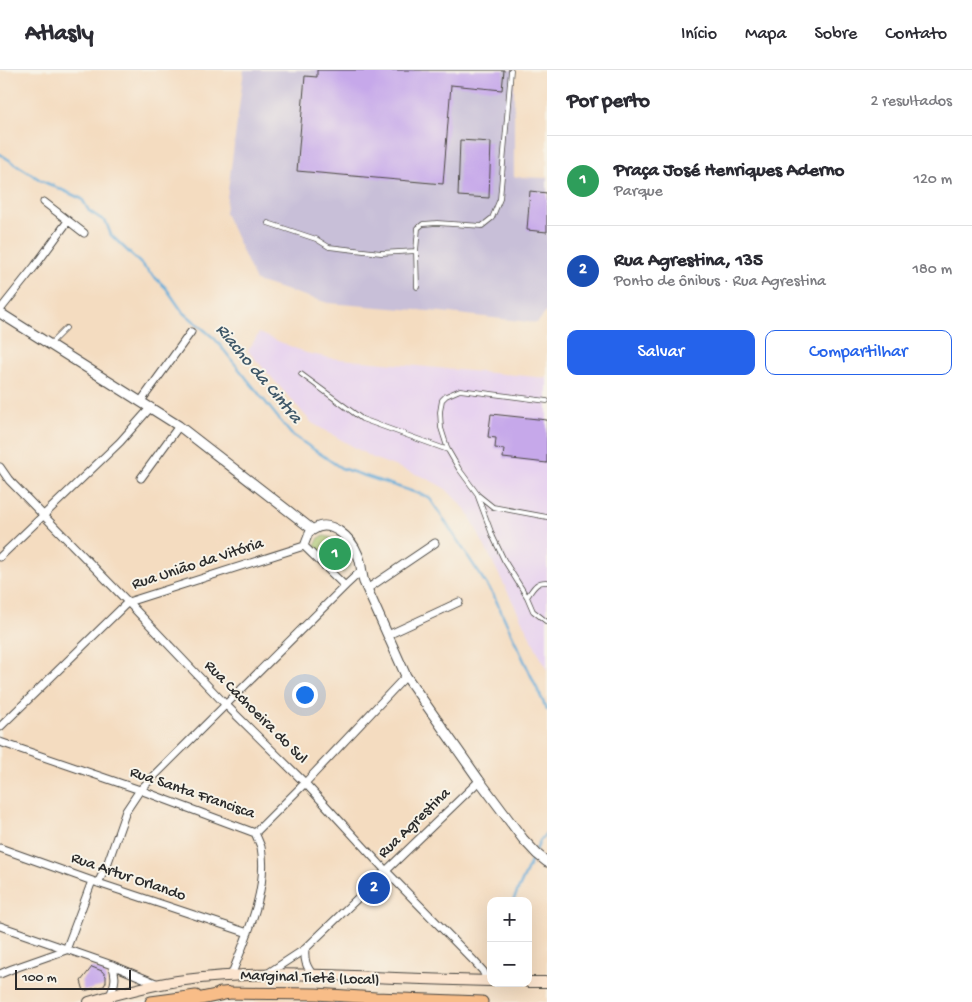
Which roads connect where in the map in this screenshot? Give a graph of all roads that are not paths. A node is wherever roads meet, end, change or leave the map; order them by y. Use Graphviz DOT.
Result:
graph roads {
  1 [pos="511,70"];
  2 [pos="44,202"];
  3 [pos="68,221"];
  4 [pos="268,222"];
  5 [pos="84,233"];
  6 [pos="416,251"];
  7 [pos="417,287"];
  8 [pos="0,312"];
  9 [pos="66,328"];
  10 [pos="191,332"];
  11 [pos="50,344"];
  12 [pos="302,374"];
  13 [pos="141,401"];
  14 [pos="547,401"];
  15 [pos="151,407"];
  16 [pos="180,426"];
  17 [pos="448,450"];
  18 [pos="0,467"];
  19 [pos="141,478"];
  20 [pos="478,495"];
  21 [pos="44,515"];
  22 [pos="547,517"];
  23 [pos="313,530"];
  24 [pos="435,543"];
  25 [pos="304,546"];
  26 [pos="0,557"];
  27 [pos="361,571"];
  28 [pos="547,582"];
  29 [pos="345,586"];
  30 [pos="367,589"];
  31 [pos="527,597"];
  32 [pos="128,602"];
  33 [pos="459,602"];
  34 [pos="547,622"];
  35 [pos="388,634"];
  36 [pos="406,676"];
  37 [pos="225,704"];
  38 [pos="0,727"];
  39 [pos="0,742"];
  40 [pos="479,781"];
  41 [pos="304,783"];
  42 [pos="140,790"];
  43 [pos="254,833"];
  44 [pos="0,848"];
  45 [pos="547,862"];
  46 [pos="386,871"];
  47 [pos="95,882"];
  48 [pos="0,926"];
  49 [pos="248,933"];
  50 [pos="305,949"];
  51 [pos="66,950"];
  52 [pos="112,965"];
  53 [pos="0,974"];
  54 [pos="266,974"];
  55 [pos="313,974"];
  56 [pos="231,976"];
  57 [pos="487,977"];
  58 [pos="487,980"];
  59 [pos="532,982"];
  60 [pos="547,982"];
  61 [pos="158,984"];
  62 [pos="227,993"];
  63 [pos="110,996"];
  64 [pos="89,1002"];
  65 [pos="151,1002"];
  66 [pos="185,1002"];
  67 [pos="482,1002"];
  1 -- 6 [label="lane"];
  2 -- 3 [label="street"];
  3 -- 5 [label="street"];
  3 -- 8 [label="street"];
  4 -- 6 [label="lane"];
  6 -- 7 [label="lane"];
  8 -- 11 [label="street"];
  9 -- 11 [label="lane"];
  10 -- 13 [label="street"];
  11 -- 13 [label="street"];
  12 -- 17 [label="lane"];
  13 -- 15 [label="street"];
  14 -- 17 [label="lane"];
  15 -- 16 [label="street"];
  15 -- 21 [label="street"];
  16 -- 19 [label="street"];
  16 -- 23 [label="street"];
  17 -- 20 [label="lane"];
  18 -- 21 [label="street, Rua Cachoeira do Sul"];
  20 -- 22 [label="lane"];
  20 -- 31 [label="lane"];
  21 -- 26 [label="street"];
  21 -- 32 [label="street, Rua Cachoeira do Sul"];
  23 -- 25 [label="street"];
  23 -- 27 [label="street"];
  24 -- 30 [label="street"];
  25 -- 29 [label="street"];
  25 -- 32 [label="street, Rua União da Vitória"];
  27 -- 29 [label="street"];
  27 -- 30 [label="street"];
  28 -- 31 [label="lane"];
  29 -- 37 [label="street"];
  30 -- 35 [label="street"];
  31 -- 34 [label="lane"];
  32 -- 37 [label="street, Rua Cachoeira do Sul"];
  32 -- 38 [label="street, Rua União da Vitória"];
  33 -- 35 [label="street"];
  35 -- 36 [label="street"];
  36 -- 40 [label="street"];
  36 -- 41 [label="street, Rua Santa Francisca"];
  37 -- 41 [label="street, Rua Cachoeira do Sul"];
  37 -- 42 [label="street"];
  39 -- 42 [label="street, Rua Santa Francisca"];
  40 -- 45 [label="street"];
  40 -- 46 [label="street, Rua Agrestina"];
  41 -- 43 [label="street, Rua Santa Francisca"];
  41 -- 46 [label="street, Rua Cachoeira do Sul"];
  42 -- 43 [label="street, Rua Santa Francisca"];
  42 -- 47 [label="street"];
  43 -- 49 [label="street"];
  44 -- 47 [label="street, Rua Artur Orlando"];
  46 -- 50 [label="street, Rua Agrestina"];
  46 -- 57 [label="street, Rua Cachoeira do Sul"];
  47 -- 49 [label="street, Rua Artur Orlando"];
  47 -- 51 [label="street"];
  48 -- 51 [label="street"];
  49 -- 56 [label="street"];
  50 -- 54 [label="street, Rua Agrestina"];
  50 -- 55 [label="street"];
  51 -- 52 [label="street"];
  51 -- 53 [label="street"];
  52 -- 61 [label="street"];
  52 -- 63 [label="street"];
  54 -- 55 [label="main road"];
  54 -- 56 [label="main road"];
  55 -- 58 [label="main road"];
  56 -- 61 [label="main road"];
  59 -- 60 [label="main road"];
  61 -- 63 [label="main road"];
  62 -- 65 [label="highway, Marginal Tietê (Local)"];
  62 -- 66 [label="highway"];
  62 -- 67 [label="highway, Marginal Tietê (Local)"];
  63 -- 64 [label="main road"];
}
